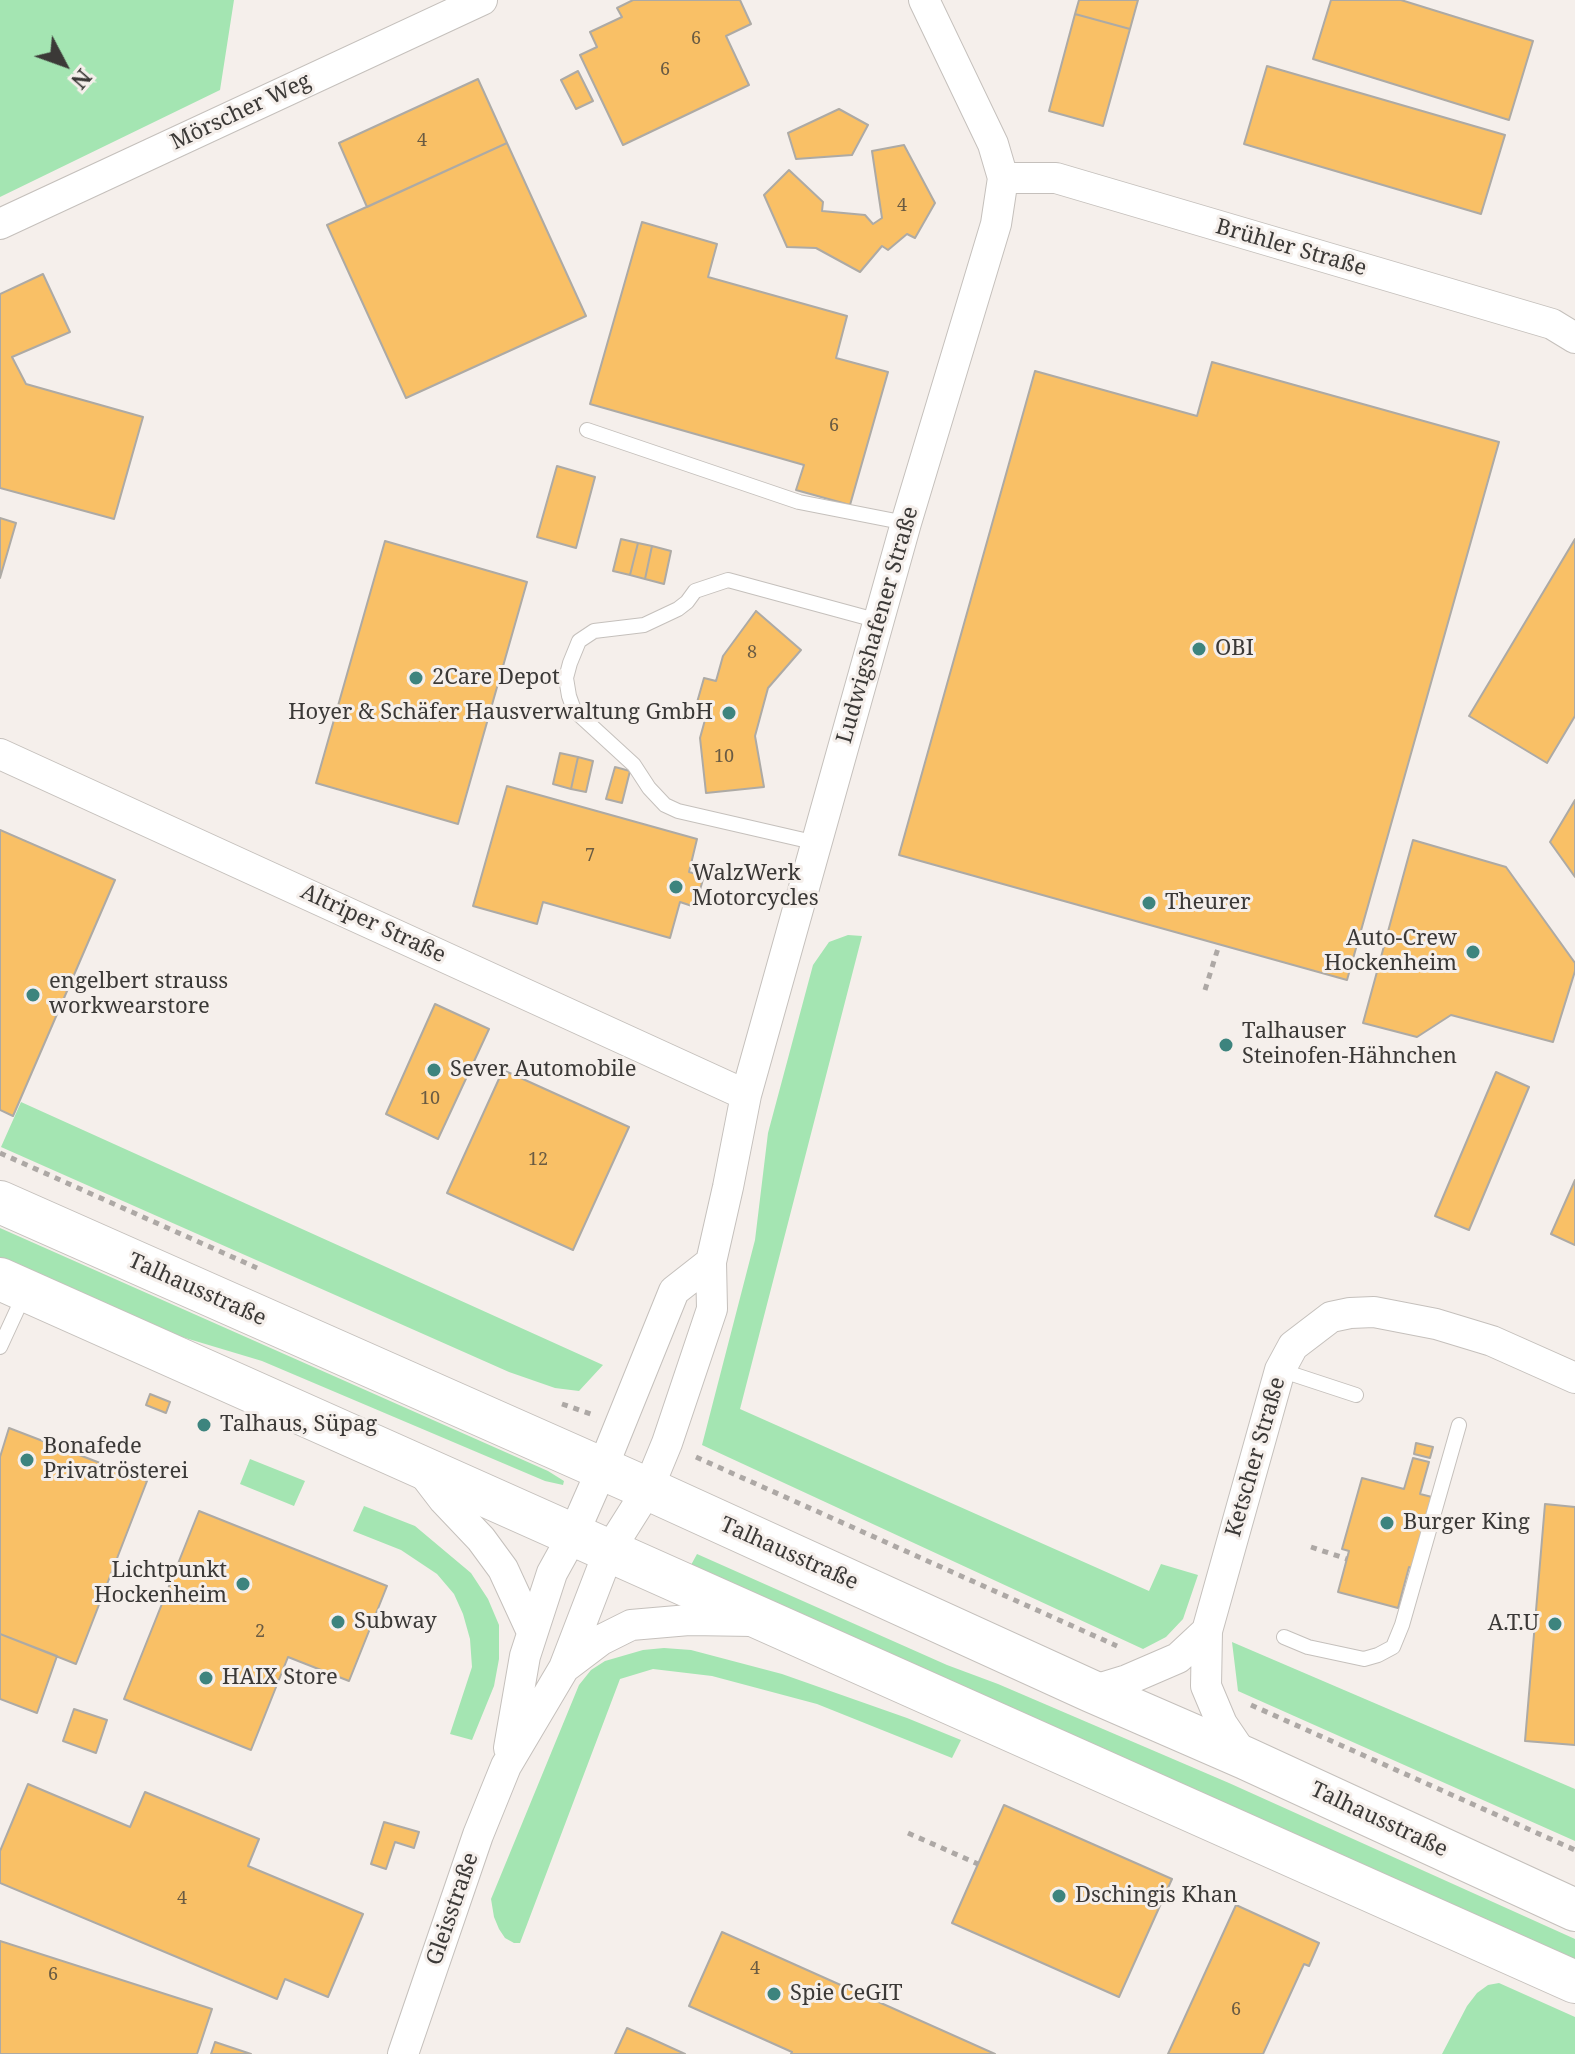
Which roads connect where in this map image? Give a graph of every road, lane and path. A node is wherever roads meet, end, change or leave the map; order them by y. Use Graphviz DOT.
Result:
graph roads {
  1 [pos="482,0"];
  2 [pos="924,0"];
  3 [pos="1003,178"];
  4 [pos="0,224"];
  5 [pos="1575,338"];
  6 [pos="587,430"];
  7 [pos="906,523"];
  8 [pos="879,621"];
  9 [pos="0,754"];
  10 [pos="817,843"];
  11 [pos="1219,945"];
  12 [pos="1205,990"];
  13 [pos="746,1095"];
  14 [pos="0,1153"];
  15 [pos="0,1202"];
  16 [pos="711,1262"];
  17 [pos="266,1272"];
  18 [pos="13,1285"];
  19 [pos="0,1347"];
  20 [pos="1280,1370"];
  21 [pos="1575,1378"];
  22 [pos="1356,1395"];
  23 [pos="555,1401"];
  24 [pos="620,1424"];
  25 [pos="1459,1425"];
  26 [pos="667,1443"];
  27 [pos="418,1466"];
  28 [pos="602,1469"];
  29 [pos="648,1489"];
  30 [pos="591,1543"];
  31 [pos="1311,1547"];
  32 [pos="1347,1559"];
  33 [pos="769,1622"];
  34 [pos="1207,1631"];
  35 [pos="532,1632"];
  36 [pos="1284,1637"];
  37 [pos="1160,1665"];
  38 [pos="564,1668"];
  39 [pos="1206,1686"];
  40 [pos="1091,1691"];
  41 [pos="1245,1758"];
  42 [pos="506,1766"];
  43 [pos="908,1833"];
  44 [pos="1575,1850"];
  45 [pos="978,1864"];
  46 [pos="1575,1910"];
  47 [pos="1575,1982"];
  48 [pos="403,2054"];
  1 -- 4 [label="street, Mörscher Weg"];
  2 -- 3 [label="street, Ludwigshafener Straße"];
  3 -- 5 [label="street, Brühler Straße"];
  3 -- 7 [label="street, Ludwigshafener Straße"];
  6 -- 7 [label="lane"];
  7 -- 8 [label="street, Ludwigshafener Straße"];
  8 -- 10 [label="street, Ludwigshafener Straße"];
  8 -- 10 [label="lane"];
  9 -- 13 [label="street, Altriper Straße"];
  10 -- 13 [label="street, Ludwigshafener Straße"];
  11 -- 12 [label="path"];
  13 -- 16 [label="street, Ludwigshafener Straße"];
  14 -- 17 [label="path"];
  15 -- 28 [label="main road, Talhausstraße"];
  16 -- 24 [label="street"];
  16 -- 26 [label="street, Ludwigshafener Straße"];
  18 -- 19 [label="lane"];
  18 -- 27 [label="main road"];
  20 -- 21 [label="street, Ketscher Straße"];
  20 -- 22 [label="lane"];
  20 -- 34 [label="street, Ketscher Straße"];
  23 -- 24 [label="path"];
  24 -- 28 [label="street"];
  25 -- 36 [label="lane"];
  26 -- 29 [label="street, Ludwigshafener Straße"];
  26 -- 37 [label="path"];
  27 -- 30 [label="main road"];
  27 -- 35 [label="street"];
  28 -- 29 [label="main road, Talhausstraße"];
  28 -- 30 [label="street"];
  29 -- 30 [label="street, Ludwigshafener Straße"];
  29 -- 40 [label="main road, Talhausstraße"];
  30 -- 33 [label="main road"];
  30 -- 35 [label="street, Gleisstraße"];
  30 -- 38 [label="street, Gleisstraße"];
  31 -- 32 [label="path"];
  33 -- 38 [label="street"];
  33 -- 47 [label="main road"];
  34 -- 37 [label="street"];
  34 -- 39 [label="street, Ketscher Straße"];
  35 -- 42 [label="street, Gleisstraße"];
  37 -- 40 [label="street"];
  38 -- 42 [label="street, Gleisstraße"];
  39 -- 41 [label="street, Ketscher Straße"];
  39 -- 44 [label="path"];
  40 -- 41 [label="main road, Talhausstraße"];
  41 -- 46 [label="main road, Talhausstraße"];
  42 -- 48 [label="street, Gleisstraße"];
  43 -- 45 [label="path"];
}
